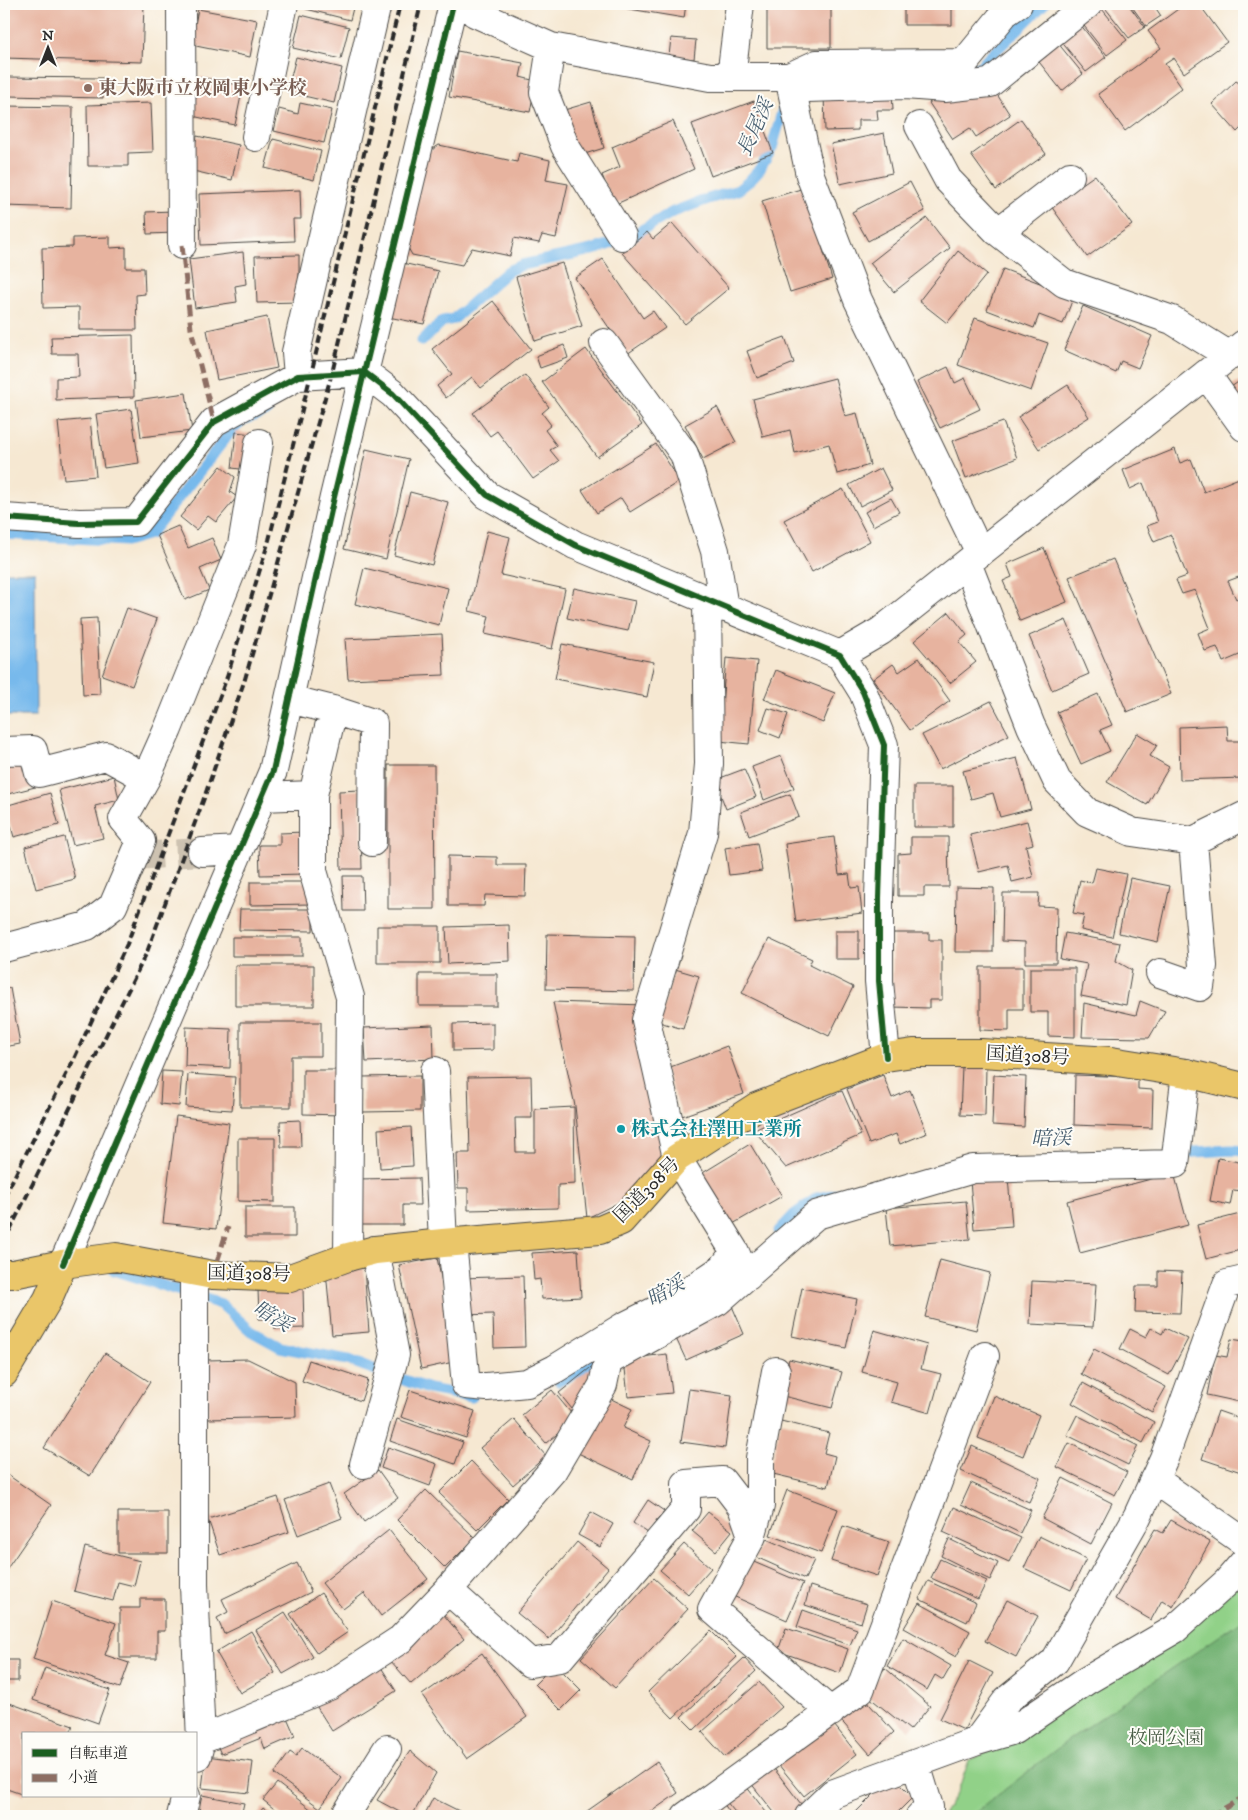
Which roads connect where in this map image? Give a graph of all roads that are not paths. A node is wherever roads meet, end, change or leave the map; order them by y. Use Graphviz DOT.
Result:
graph roads {
  1 [pos="181,4"];
  2 [pos="284,4"];
  3 [pos="377,4"];
  4 [pos="453,4"];
  5 [pos="475,4"];
  6 [pos="740,4"];
  7 [pos="1088,4"];
  8 [pos="1008,7"];
  9 [pos="551,47"];
  10 [pos="731,77"];
  11 [pos="788,77"];
  12 [pos="919,126"];
  13 [pos="256,137"];
  14 [pos="1070,176"];
  15 [pos="998,232"];
  16 [pos="622,236"];
  17 [pos="182,245"];
  18 [pos="604,343"];
  19 [pos="1237,350"];
  20 [pos="364,372"];
  21 [pos="1206,374"];
  22 [pos="298,376"];
  23 [pos="1244,427"];
  24 [pos="259,443"];
  25 [pos="4,518"];
  26 [pos="974,558"];
  27 [pos="716,604"];
  28 [pos="840,655"];
  29 [pos="289,699"];
  30 [pos="333,710"];
  31 [pos="4,751"];
  32 [pos="146,778"];
  33 [pos="313,795"];
  34 [pos="262,797"];
  35 [pos="1244,816"];
  36 [pos="1193,841"];
  37 [pos="372,842"];
  38 [pos="239,850"];
  39 [pos="202,852"];
  40 [pos="4,948"];
  41 [pos="1160,973"];
  42 [pos="886,1057"];
  43 [pos="435,1071"];
  44 [pos="1186,1073"];
  45 [pos="1244,1087"];
  46 [pos="677,1158"];
  47 [pos="447,1242"];
  48 [pos="376,1250"];
  49 [pos="348,1257"];
  50 [pos="63,1264"];
  51 [pos="742,1267"];
  52 [pos="4,1274"];
  53 [pos="1244,1280"];
  54 [pos="194,1287"];
  55 [pos="985,1356"];
  56 [pos="776,1371"];
  57 [pos="4,1373"];
  58 [pos="364,1464"];
  59 [pos="1154,1480"];
  60 [pos="752,1536"];
  61 [pos="1244,1542"];
  62 [pos="1244,1562"];
  63 [pos="448,1590"];
  64 [pos="831,1712"];
  65 [pos="198,1732"];
  66 [pos="977,1742"];
  67 [pos="198,1749"];
  68 [pos="387,1749"];
  69 [pos="916,1764"];
  70 [pos="186,1798"];
  71 [pos="181,1816"];
  72 [pos="345,1816"];
  73 [pos="686,1816"];
  74 [pos="809,1816"];
  75 [pos="920,1816"];
  1 -- 17 [label="street"];
  2 -- 13 [label="street"];
  3 -- 22 [label="street"];
  4 -- 20 [label="street"];
  5 -- 9 [label="street"];
  6 -- 10 [label="street"];
  7 -- 11 [label="street"];
  8 -- 11 [label="street"];
  9 -- 10 [label="street"];
  9 -- 16 [label="street"];
  10 -- 11 [label="street"];
  11 -- 26 [label="street"];
  12 -- 15 [label="street"];
  14 -- 15 [label="street"];
  15 -- 19 [label="street"];
  18 -- 27 [label="street"];
  19 -- 21 [label="street"];
  20 -- 22 [label="street"];
  20 -- 27 [label="street"];
  20 -- 29 [label="street"];
  21 -- 23 [label="street"];
  21 -- 26 [label="street"];
  22 -- 25 [label="street"];
  24 -- 32 [label="street"];
  26 -- 28 [label="street"];
  26 -- 36 [label="street"];
  27 -- 28 [label="street"];
  27 -- 46 [label="street"];
  28 -- 42 [label="street"];
  29 -- 30 [label="street"];
  29 -- 34 [label="street"];
  30 -- 33 [label="street"];
  30 -- 37 [label="street"];
  31 -- 32 [label="street"];
  32 -- 40 [label="street"];
  33 -- 34 [label="street"];
  33 -- 49 [label="street"];
  34 -- 38 [label="street"];
  35 -- 36 [label="street"];
  36 -- 41 [label="street"];
  38 -- 39 [label="street"];
  38 -- 50 [label="street"];
  42 -- 44 [label="main road, 国道308号"];
  42 -- 46 [label="main road, 国道308号"];
  43 -- 47 [label="street"];
  44 -- 45 [label="main road, 国道308号"];
  44 -- 51 [label="street"];
  46 -- 47 [label="main road, 国道308号"];
  46 -- 51 [label="street"];
  47 -- 48 [label="main road, 国道308号"];
  47 -- 51 [label="street"];
  48 -- 49 [label="main road, 国道308号"];
  48 -- 58 [label="street"];
  49 -- 54 [label="main road, 国道308号"];
  50 -- 52 [label="main road, 国道308号"];
  50 -- 54 [label="main road, 国道308号"];
  50 -- 57 [label="main road"];
  51 -- 63 [label="street"];
  53 -- 59 [label="street"];
  54 -- 65 [label="street"];
  55 -- 64 [label="street"];
  56 -- 60 [label="street"];
  59 -- 61 [label="street"];
  59 -- 66 [label="street"];
  60 -- 63 [label="street"];
  60 -- 64 [label="street"];
  62 -- 66 [label="street"];
  63 -- 67 [label="street"];
  64 -- 73 [label="street"];
  66 -- 69 [label="street"];
  68 -- 72 [label="street"];
  69 -- 74 [label="street"];
  69 -- 75 [label="street"];
  70 -- 71 [label="street"];
}
